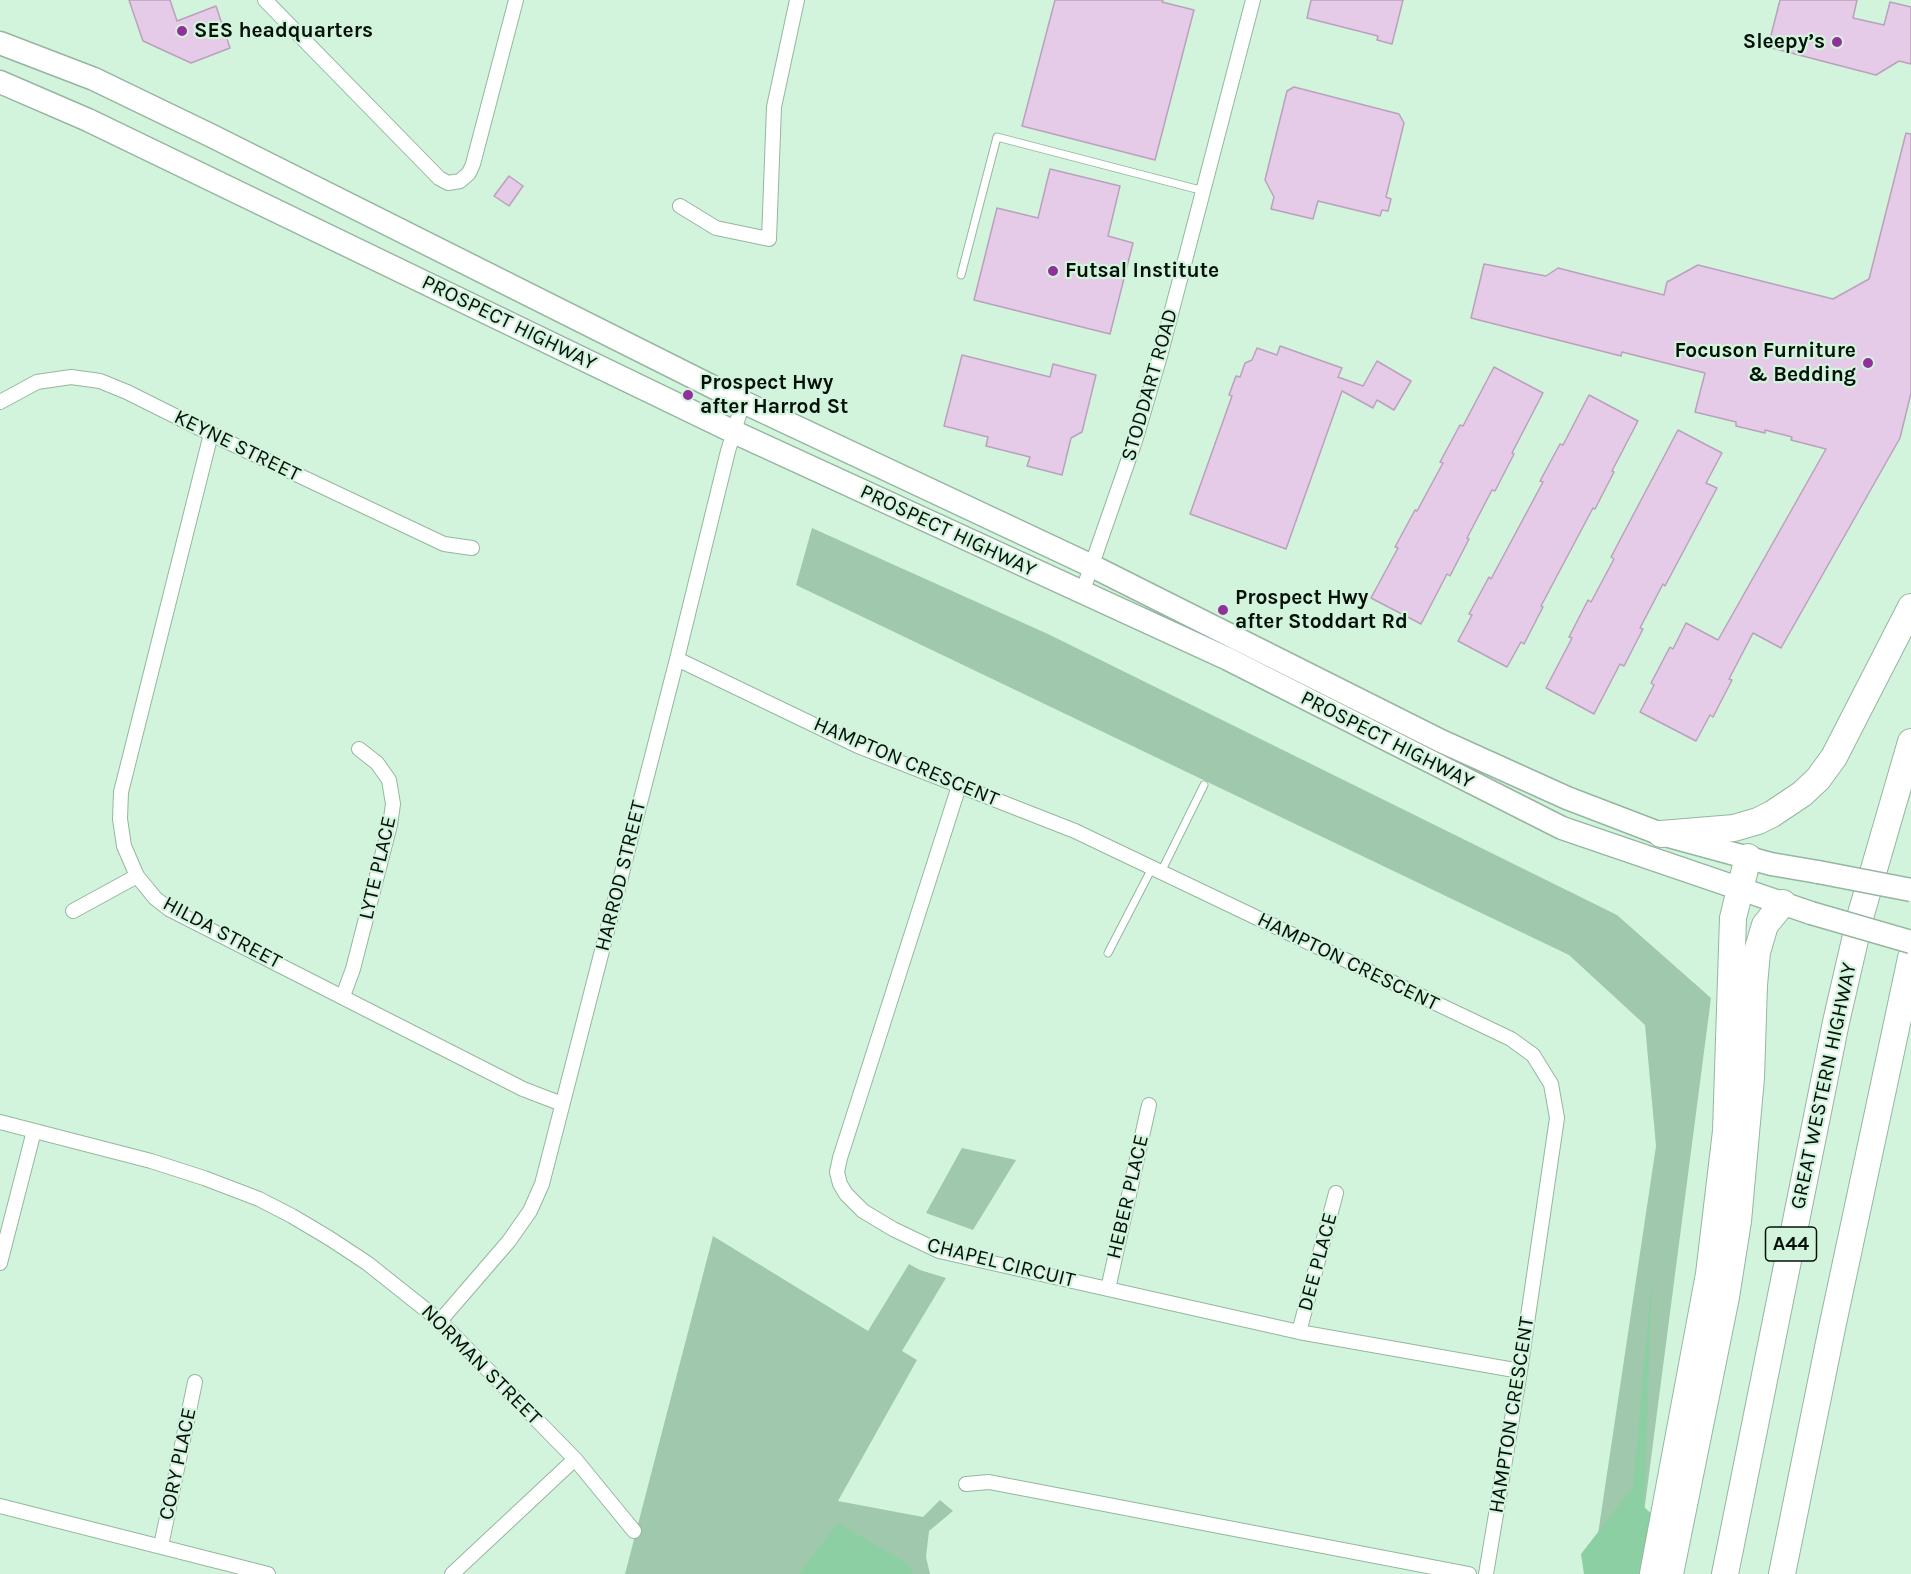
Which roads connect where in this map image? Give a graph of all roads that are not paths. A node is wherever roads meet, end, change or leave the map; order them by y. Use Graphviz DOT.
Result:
graph roads {
  1 [pos="265,0"];
  2 [pos="516,0"];
  3 [pos="797,0"];
  4 [pos="1253,0"];
  5 [pos="0,43"];
  6 [pos="0,82"];
  7 [pos="1204,191"];
  8 [pos="680,206"];
  9 [pos="961,275"];
  10 [pos="0,402"];
  11 [pos="743,402"];
  12 [pos="734,432"];
  13 [pos="211,434"];
  14 [pos="472,548"];
  15 [pos="1092,566"];
  16 [pos="1082,593"];
  17 [pos="1911,607"];
  18 [pos="677,659"];
  19 [pos="1911,742"];
  20 [pos="359,749"];
  21 [pos="1204,785"];
  22 [pos="959,786"];
  23 [pos="1661,834"];
  24 [pos="1748,857"];
  25 [pos="1156,870"];
  26 [pos="137,876"];
  27 [pos="1739,888"];
  28 [pos="1911,890"];
  29 [pos="1783,903"];
  30 [pos="73,911"];
  31 [pos="1911,942"];
  32 [pos="1108,953"];
  33 [pos="1911,958"];
  34 [pos="343,996"];
  35 [pos="562,1104"];
  36 [pos="1149,1105"];
  37 [pos="0,1122"];
  38 [pos="34,1131"];
  39 [pos="1336,1193"];
  40 [pos="0,1263"];
  41 [pos="1108,1289"];
  42 [pos="440,1321"];
  43 [pos="1299,1332"];
  44 [pos="1520,1371"];
  45 [pos="195,1382"];
  46 [pos="574,1459"];
  47 [pos="966,1484"];
  48 [pos="0,1506"];
  49 [pos="634,1531"];
  50 [pos="161,1546"];
  51 [pos="1668,1572"];
  52 [pos="268,1574"];
  53 [pos="452,1574"];
  54 [pos="1468,1574"];
  55 [pos="1486,1574"];
  56 [pos="1725,1574"];
  57 [pos="1782,1574"];
  1 -- 2 [label="street"];
  3 -- 8 [label="street"];
  4 -- 7 [label="street, STODDART ROAD"];
  5 -- 11 [label="main road, PROSPECT HIGHWAY"];
  6 -- 12 [label="main road, PROSPECT HIGHWAY"];
  7 -- 9 [label="lane"];
  7 -- 15 [label="street, STODDART ROAD"];
  10 -- 13 [label="street, KEYNE STREET"];
  11 -- 12 [label="street, HARROD STREET"];
  11 -- 15 [label="main road, PROSPECT HIGHWAY"];
  12 -- 16 [label="main road, PROSPECT HIGHWAY"];
  12 -- 18 [label="street, HARROD STREET"];
  13 -- 14 [label="street, KEYNE STREET"];
  13 -- 26 [label="street, HILDA STREET"];
  15 -- 16 [label="street, STODDART ROAD"];
  15 -- 23 [label="main road, PROSPECT HIGHWAY"];
  16 -- 27 [label="main road, PROSPECT HIGHWAY"];
  17 -- 23 [label="highway"];
  18 -- 22 [label="street, HAMPTON CRESCENT"];
  18 -- 35 [label="street, HARROD STREET"];
  19 -- 56 [label="highway, GREAT WESTERN HIGHWAY / A44"];
  20 -- 34 [label="street, LYTE PLACE"];
  21 -- 25 [label="lane"];
  22 -- 25 [label="street, HAMPTON CRESCENT"];
  22 -- 41 [label="street, CHAPEL CIRCUIT"];
  23 -- 24 [label="main road, PROSPECT HIGHWAY"];
  24 -- 27 [label="highway"];
  24 -- 28 [label="main road, PROSPECT HIGHWAY, bridge"];
  25 -- 32 [label="lane"];
  25 -- 44 [label="street, HAMPTON CRESCENT"];
  26 -- 30 [label="street"];
  26 -- 34 [label="street, HILDA STREET"];
  27 -- 29 [label="main road, PROSPECT HIGHWAY"];
  27 -- 51 [label="highway"];
  29 -- 31 [label="main road, PROSPECT HIGHWAY, bridge"];
  29 -- 51 [label="highway"];
  33 -- 57 [label="highway, A44"];
  34 -- 35 [label="street, HILDA STREET"];
  35 -- 42 [label="street, HARROD STREET"];
  36 -- 41 [label="street, HEBER PLACE"];
  37 -- 38 [label="street, NORMAN STREET"];
  38 -- 40 [label="street"];
  38 -- 42 [label="street, NORMAN STREET"];
  39 -- 43 [label="street, DEE PLACE"];
  41 -- 43 [label="street, CHAPEL CIRCUIT"];
  42 -- 46 [label="street, NORMAN STREET"];
  43 -- 44 [label="street, CHAPEL CIRCUIT"];
  44 -- 55 [label="street, HAMPTON CRESCENT"];
  45 -- 50 [label="street, CORY PLACE"];
  46 -- 49 [label="street, NORMAN STREET"];
  46 -- 53 [label="street"];
  47 -- 54 [label="street"];
  48 -- 50 [label="street"];
  50 -- 52 [label="street"];
}
